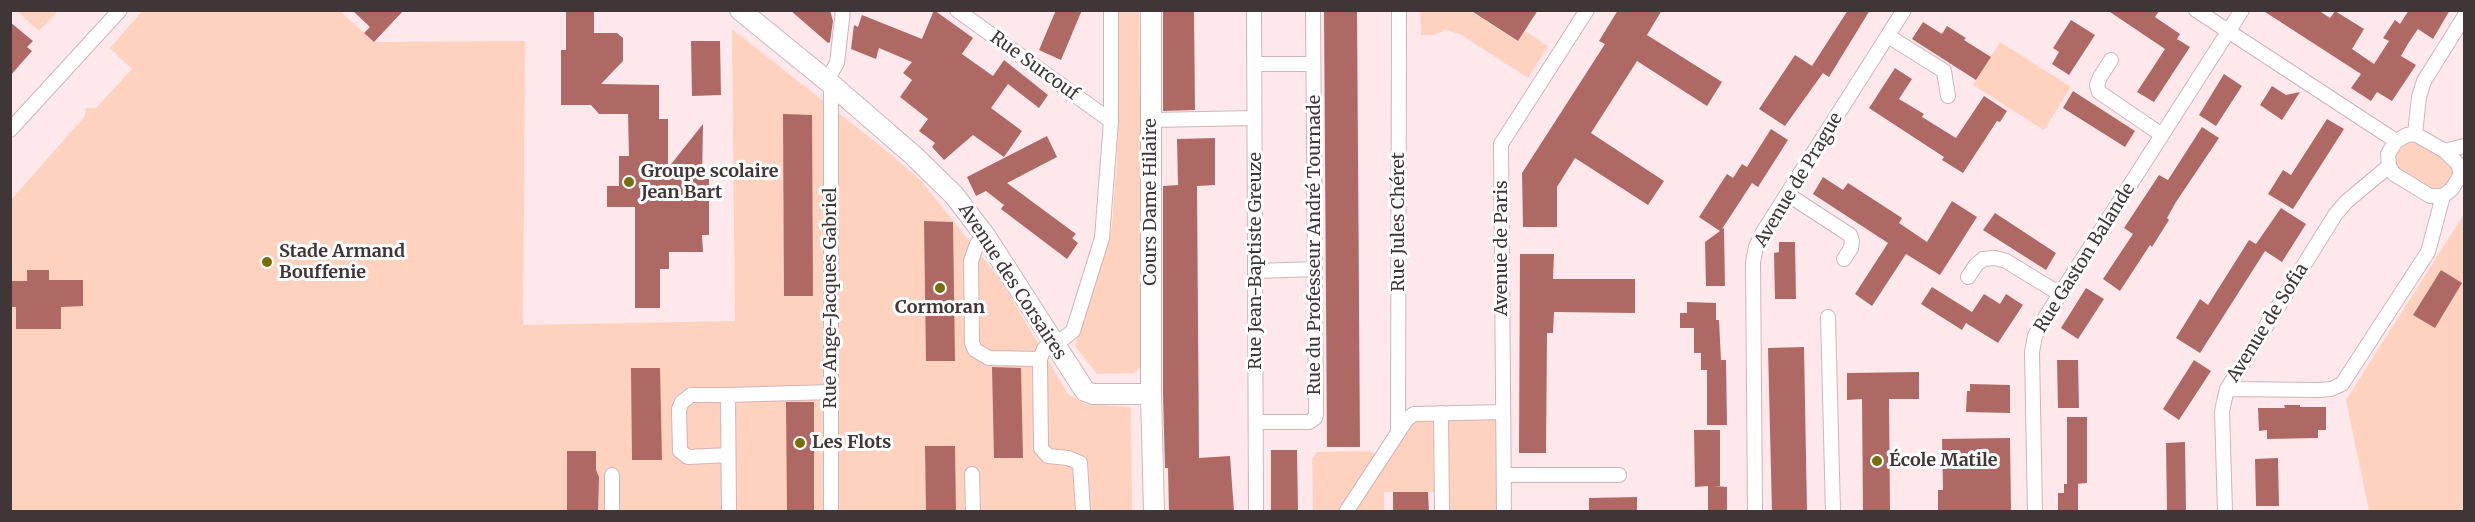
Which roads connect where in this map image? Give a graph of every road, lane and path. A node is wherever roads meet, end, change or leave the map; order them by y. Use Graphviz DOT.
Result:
graph roads {
  1 [pos="120,10"];
  2 [pos="740,10"];
  3 [pos="843,10"];
  4 [pos="957,10"];
  5 [pos="1111,10"];
  6 [pos="1151,10"];
  7 [pos="1254,10"];
  8 [pos="1313,10"];
  9 [pos="1399,10"];
  10 [pos="1587,10"];
  11 [pos="1904,10"];
  12 [pos="2196,10"];
  13 [pos="2242,10"];
  14 [pos="2464,17"];
  15 [pos="2228,32"];
  16 [pos="1888,36"];
  17 [pos="2111,60"];
  18 [pos="1254,64"];
  19 [pos="1313,64"];
  20 [pos="829,82"];
  21 [pos="1948,96"];
  22 [pos="1254,118"];
  23 [pos="1152,120"];
  24 [pos="1111,122"];
  25 [pos="10,130"];
  26 [pos="2415,134"];
  27 [pos="2162,135"];
  28 [pos="2396,141"];
  29 [pos="2464,146"];
  30 [pos="2445,151"];
  31 [pos="2389,166"];
  32 [pos="2463,172"];
  33 [pos="1787,194"];
  34 [pos="2443,196"];
  35 [pos="986,237"];
  36 [pos="1844,259"];
  37 [pos="1315,269"];
  38 [pos="1257,271"];
  39 [pos="1968,277"];
  40 [pos="2060,294"];
  41 [pos="1828,317"];
  42 [pos="1054,343"];
  43 [pos="1040,359"];
  44 [pos="2227,390"];
  45 [pos="831,392"];
  46 [pos="1151,394"];
  47 [pos="728,395"];
  48 [pos="1503,412"];
  49 [pos="1441,413"];
  50 [pos="1256,422"];
  51 [pos="1398,432"];
  52 [pos="728,455"];
  53 [pos="972,474"];
  54 [pos="612,475"];
  55 [pos="1619,475"];
  56 [pos="1504,476"];
  57 [pos="612,512"];
  58 [pos="729,512"];
  59 [pos="831,512"];
  60 [pos="973,512"];
  61 [pos="1083,512"];
  62 [pos="1154,512"];
  63 [pos="1256,512"];
  64 [pos="1346,512"];
  65 [pos="1442,512"];
  66 [pos="1504,512"];
  67 [pos="1755,512"];
  68 [pos="1833,512"];
  69 [pos="2035,512"];
  70 [pos="2224,512"];
  1 -- 25 [label="street"];
  2 -- 20 [label="street, Avenue des Corsaires"];
  3 -- 20 [label="street"];
  4 -- 24 [label="street, Rue Surcouf"];
  5 -- 24 [label="street"];
  6 -- 23 [label="street, Cours Dame Hilaire"];
  7 -- 18 [label="street, Rue Jean-Baptiste Greuze"];
  8 -- 19 [label="street, Rue du Professeur André Tournade"];
  9 -- 51 [label="street, Rue Jules Chéret"];
  10 -- 48 [label="street, Avenue de Paris"];
  11 -- 16 [label="street, Avenue de Prague"];
  12 -- 15 [label="street"];
  13 -- 15 [label="street, Rue Gaston Balande"];
  14 -- 26 [label="street"];
  15 -- 27 [label="street, Rue Gaston Balande"];
  15 -- 28 [label="street"];
  16 -- 21 [label="street"];
  16 -- 33 [label="street, Avenue de Prague"];
  17 -- 27 [label="street"];
  18 -- 19 [label="street"];
  18 -- 22 [label="street, Rue Jean-Baptiste Greuze"];
  19 -- 37 [label="street, Rue du Professeur André Tournade"];
  20 -- 35 [label="street, Avenue des Corsaires"];
  20 -- 45 [label="street, Rue Ange-Jacques Gabriel"];
  22 -- 23 [label="street"];
  22 -- 38 [label="street, Rue Jean-Baptiste Greuze"];
  23 -- 46 [label="street, Cours Dame Hilaire"];
  24 -- 42 [label="street"];
  26 -- 28 [label="street"];
  26 -- 30 [label="street"];
  27 -- 40 [label="street, Rue Gaston Balande"];
  28 -- 31 [label="street"];
  29 -- 30 [label="street"];
  30 -- 32 [label="street"];
  31 -- 34 [label="street"];
  31 -- 44 [label="street, Avenue de Sofia"];
  32 -- 34 [label="street"];
  33 -- 36 [label="street"];
  33 -- 67 [label="street, Avenue de Prague"];
  34 -- 44 [label="street"];
  35 -- 42 [label="street, Avenue des Corsaires"];
  35 -- 43 [label="street"];
  37 -- 38 [label="street"];
  37 -- 50 [label="street, Rue du Professeur André Tournade"];
  38 -- 50 [label="street, Rue Jean-Baptiste Greuze"];
  39 -- 40 [label="street"];
  40 -- 69 [label="street, Rue Gaston Balande"];
  41 -- 68 [label="street"];
  42 -- 43 [label="street"];
  42 -- 46 [label="street, Avenue des Corsaires"];
  43 -- 61 [label="street"];
  44 -- 70 [label="street, Avenue de Sofia"];
  45 -- 47 [label="street"];
  45 -- 59 [label="street, Rue Ange-Jacques Gabriel"];
  46 -- 62 [label="street"];
  47 -- 52 [label="street"];
  47 -- 52 [label="street"];
  48 -- 49 [label="street"];
  48 -- 56 [label="street, Avenue de Paris"];
  49 -- 51 [label="street"];
  49 -- 65 [label="street"];
  50 -- 63 [label="street, Rue Jean-Baptiste Greuze"];
  51 -- 64 [label="street"];
  52 -- 58 [label="street"];
  53 -- 60 [label="street"];
  54 -- 57 [label="street"];
  55 -- 56 [label="street"];
  56 -- 66 [label="street, Avenue de Paris"];
}
